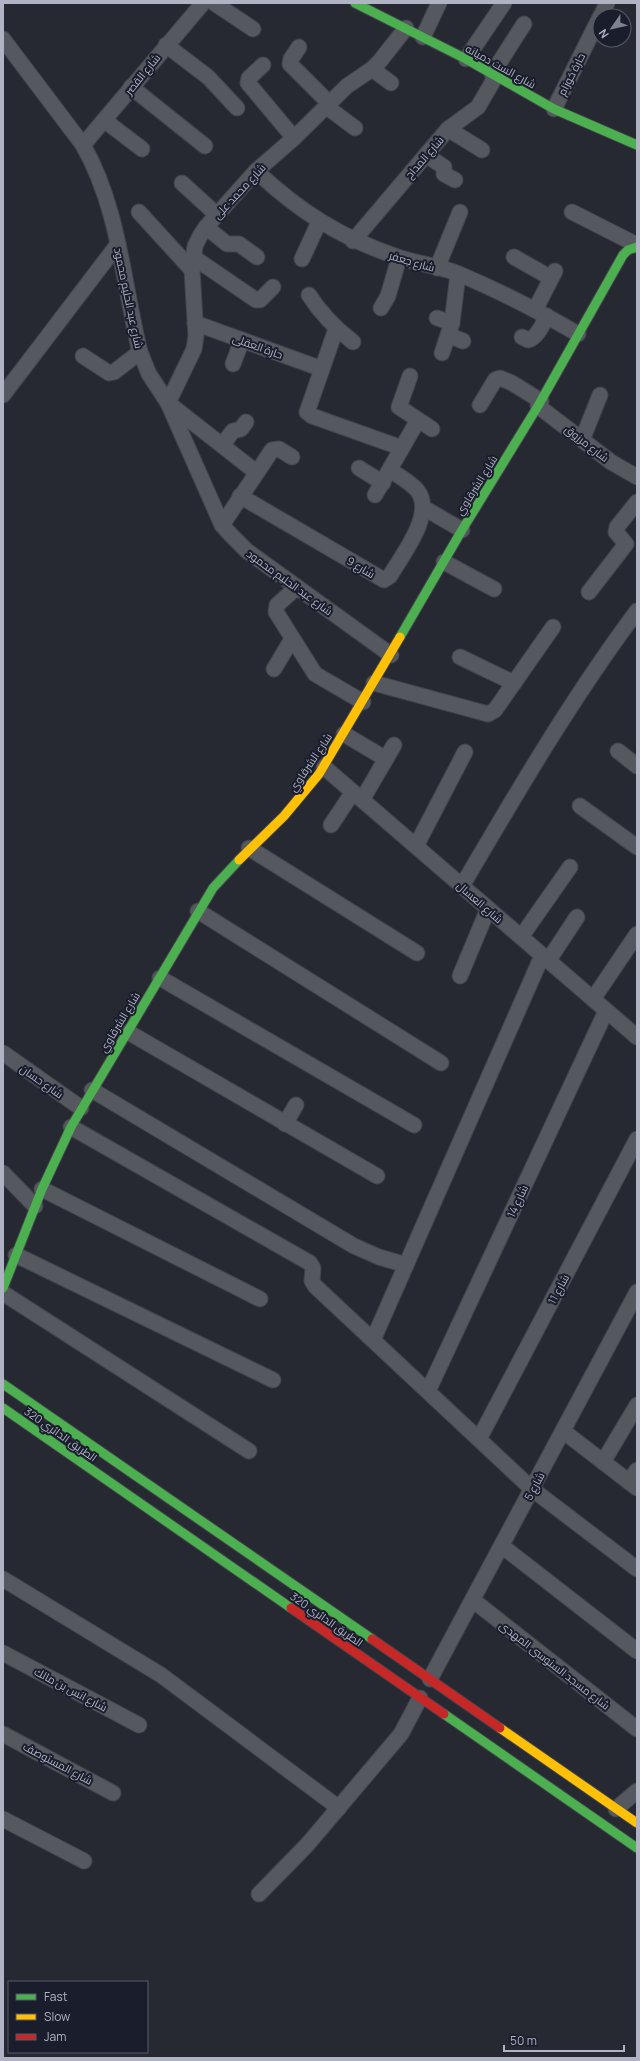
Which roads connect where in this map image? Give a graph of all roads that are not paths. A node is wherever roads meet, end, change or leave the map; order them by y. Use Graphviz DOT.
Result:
graph roads {
  1 [pos="203,3"];
  2 [pos="214,3"];
  3 [pos="356,3"];
  4 [pos="440,3"];
  5 [pos="504,3"];
  6 [pos="374,8"];
  7 [pos="524,24"];
  8 [pos="406,28"];
  9 [pos="253,29"];
  10 [pos="592,33"];
  11 [pos="423,37"];
  12 [pos="3,39"];
  13 [pos="166,45"];
  14 [pos="299,47"];
  15 [pos="466,59"];
  16 [pos="262,64"];
  17 [pos="372,69"];
  18 [pos="494,75"];
  19 [pos="391,83"];
  20 [pos="131,87"];
  21 [pos="328,106"];
  22 [pos="238,108"];
  23 [pos="554,109"];
  24 [pos="104,120"];
  25 [pos="355,128"];
  26 [pos="448,129"];
  27 [pos="294,138"];
  28 [pos="83,145"];
  29 [pos="637,145"];
  30 [pos="205,146"];
  31 [pos="142,149"];
  32 [pos="482,150"];
  33 [pos="426,155"];
  34 [pos="256,171"];
  35 [pos="455,180"];
  36 [pos="182,183"];
  37 [pos="139,212"];
  38 [pos="460,212"];
  39 [pos="572,212"];
  40 [pos="217,215"];
  41 [pos="319,222"];
  42 [pos="206,227"];
  43 [pos="353,241"];
  44 [pos="118,244"];
  45 [pos="637,246"];
  46 [pos="257,257"];
  47 [pos="514,257"];
  48 [pos="399,258"];
  49 [pos="302,259"];
  50 [pos="192,264"];
  51 [pos="437,268"];
  52 [pos="458,274"];
  53 [pos="273,287"];
  54 [pos="309,295"];
  55 [pos="381,308"];
  56 [pos="541,313"];
  57 [pos="437,318"];
  58 [pos="195,323"];
  59 [pos="336,329"];
  60 [pos="450,329"];
  61 [pos="578,334"];
  62 [pos="522,337"];
  63 [pos="242,340"];
  64 [pos="463,341"];
  65 [pos="353,342"];
  66 [pos="140,352"];
  67 [pos="442,353"];
  68 [pos="83,356"];
  69 [pos="233,364"];
  70 [pos="322,369"];
  71 [pos="410,376"];
  72 [pos="3,395"];
  73 [pos="600,395"];
  74 [pos="168,403"];
  75 [pos="540,404"];
  76 [pos="480,405"];
  77 [pos="418,420"];
  78 [pos="246,422"];
  79 [pos="432,429"];
  80 [pos="582,440"];
  81 [pos="222,445"];
  82 [pos="402,448"];
  83 [pos="292,457"];
  84 [pos="360,468"];
  85 [pos="256,472"];
  86 [pos="637,477"];
  87 [pos="383,483"];
  88 [pos="240,496"];
  89 [pos="637,502"];
  90 [pos="424,508"];
  91 [pos="222,525"];
  92 [pos="462,530"];
  93 [pos="444,562"];
  94 [pos="298,587"];
  95 [pos="494,589"];
  96 [pos="589,592"];
  97 [pos="637,611"];
  98 [pos="554,628"];
  99 [pos="292,639"];
  100 [pos="391,655"];
  101 [pos="460,657"];
  102 [pos="274,668"];
  103 [pos="374,683"];
  104 [pos="514,683"];
  105 [pos="363,702"];
  106 [pos="344,734"];
  107 [pos="394,745"];
  108 [pos="618,751"];
  109 [pos="465,752"];
  110 [pos="386,759"];
  111 [pos="637,766"];
  112 [pos="324,767"];
  113 [pos="357,796"];
  114 [pos="580,806"];
  115 [pos="331,825"];
  116 [pos="416,846"];
  117 [pos="637,847"];
  118 [pos="249,848"];
  119 [pos="570,867"];
  120 [pos="462,886"];
  121 [pos="488,909"];
  122 [pos="198,911"];
  123 [pos="577,917"];
  124 [pos="637,934"];
  125 [pos="521,937"];
  126 [pos="417,953"];
  127 [pos="545,958"];
  128 [pos="460,976"];
  129 [pos="160,978"];
  130 [pos="593,999"];
  131 [pos="606,1011"];
  132 [pos="635,1031"];
  133 [pos="128,1032"];
  134 [pos="3,1053"];
  135 [pos="441,1063"];
  136 [pos="92,1090"];
  137 [pos="296,1105"];
  138 [pos="82,1108"];
  139 [pos="285,1124"];
  140 [pos="414,1125"];
  141 [pos="71,1127"];
  142 [pos="637,1139"];
  143 [pos="3,1172"];
  144 [pos="377,1176"];
  145 [pos="42,1189"];
  146 [pos="35,1206"];
  147 [pos="16,1255"];
  148 [pos="406,1265"];
  149 [pos="3,1288"];
  150 [pos="637,1292"];
  151 [pos="3,1293"];
  152 [pos="260,1299"];
  153 [pos="373,1340"];
  154 [pos="273,1380"];
  155 [pos="3,1384"];
  156 [pos="428,1391"];
  157 [pos="637,1405"];
  158 [pos="3,1408"];
  159 [pos="563,1431"];
  160 [pos="479,1439"];
  161 [pos="249,1451"];
  162 [pos="603,1462"];
  163 [pos="634,1480"];
  164 [pos="532,1489"];
  165 [pos="502,1546"];
  166 [pos="637,1569"];
  167 [pos="3,1579"];
  168 [pos="474,1600"];
  169 [pos="637,1652"];
  170 [pos="3,1653"];
  171 [pos="430,1679"];
  172 [pos="420,1698"];
  173 [pos="139,1725"];
  174 [pos="637,1729"];
  175 [pos="3,1734"];
  176 [pos="637,1791"];
  177 [pos="113,1793"];
  178 [pos="339,1808"];
  179 [pos="616,1809"];
  180 [pos="3,1819"];
  181 [pos="637,1823"];
  182 [pos="637,1848"];
  183 [pos="84,1861"];
  184 [pos="259,1894"];
  1 -- 13 [label="street, شارع القصر"];
  2 -- 9 [label="street"];
  3 -- 6 [label="street, شارع الست دميانه"];
  4 -- 11 [label="street"];
  5 -- 15 [label="street"];
  6 -- 8 [label="street, شارع الست دميانه"];
  7 -- 18 [label="street, شارع المداح"];
  8 -- 11 [label="street, شارع الست دميانه"];
  8 -- 17 [label="street, شارع محمد على"];
  10 -- 23 [label="street, حارة خوزام"];
  11 -- 15 [label="street, شارع الست دميانه"];
  12 -- 28 [label="street, شارع عبد الحليم محمود"];
  13 -- 20 [label="street, شارع القصر"];
  13 -- 22 [label="street"];
  14 -- 21 [label="street"];
  15 -- 18 [label="street, شارع الست دميانه"];
  16 -- 27 [label="street"];
  17 -- 19 [label="street"];
  17 -- 21 [label="street, شارع محمد على"];
  18 -- 23 [label="street, شارع الست دميانه"];
  18 -- 26 [label="street, شارع المداح"];
  20 -- 24 [label="street, شارع القصر"];
  20 -- 30 [label="street"];
  21 -- 25 [label="street"];
  21 -- 27 [label="street, شارع محمد على"];
  23 -- 29 [label="street, شارع الست دميانه"];
  24 -- 28 [label="street, شارع القصر"];
  24 -- 31 [label="street"];
  26 -- 32 [label="street"];
  26 -- 33 [label="street, شارع المداح"];
  27 -- 34 [label="street, شارع محمد على"];
  28 -- 44 [label="street, شارع عبد الحليم محمود"];
  33 -- 35 [label="street"];
  33 -- 43 [label="street, شارع المداح"];
  34 -- 40 [label="street, شارع محمد على"];
  34 -- 41 [label="street, شارع جعفر"];
  36 -- 40 [label="street"];
  37 -- 50 [label="street"];
  38 -- 51 [label="street"];
  39 -- 45 [label="street"];
  40 -- 42 [label="street, شارع محمد على"];
  41 -- 43 [label="street, شارع جعفر"];
  41 -- 49 [label="street"];
  42 -- 46 [label="street"];
  42 -- 50 [label="street, شارع محمد على"];
  43 -- 48 [label="street, شارع جعفر"];
  44 -- 66 [label="street, شارع عبد الحليم محمود"];
  44 -- 72 [label="street"];
  45 -- 61 [label="street, شارع الشرقاوي"];
  47 -- 56 [label="street"];
  48 -- 51 [label="street, شارع جعفر"];
  48 -- 55 [label="street"];
  50 -- 53 [label="street"];
  50 -- 58 [label="street, شارع محمد على"];
  51 -- 52 [label="street, شارع جعفر"];
  52 -- 56 [label="street, شارع جعفر"];
  52 -- 60 [label="street"];
  54 -- 59 [label="street"];
  56 -- 61 [label="street, شارع جعفر"];
  56 -- 62 [label="street"];
  57 -- 60 [label="street"];
  58 -- 63 [label="street, حارة العقلى"];
  58 -- 74 [label="street, شارع محمد على"];
  59 -- 65 [label="street"];
  59 -- 70 [label="street"];
  60 -- 64 [label="street"];
  60 -- 67 [label="street"];
  61 -- 75 [label="street, شارع الشرقاوي"];
  63 -- 69 [label="street"];
  63 -- 70 [label="street, حارة العقلى"];
  66 -- 68 [label="street"];
  66 -- 74 [label="street, شارع عبد الحليم محمود"];
  70 -- 82 [label="street"];
  71 -- 77 [label="street"];
  73 -- 80 [label="street"];
  74 -- 81 [label="street"];
  74 -- 91 [label="street, شارع عبد الحليم محمود"];
  75 -- 76 [label="street, شارع مرزوق"];
  75 -- 80 [label="street, شارع مرزوق"];
  75 -- 92 [label="street, شارع الشرقاوي"];
  77 -- 79 [label="street"];
  77 -- 82 [label="street"];
  78 -- 81 [label="street"];
  80 -- 86 [label="street, شارع مرزوق"];
  81 -- 85 [label="street"];
  82 -- 87 [label="street"];
  83 -- 85 [label="street"];
  84 -- 87 [label="street"];
  85 -- 88 [label="street"];
  87 -- 90 [label="street"];
  88 -- 90 [label="street, شارع 9"];
  88 -- 91 [label="street"];
  89 -- 96 [label="street"];
  90 -- 92 [label="street"];
  91 -- 94 [label="street, شارع عبد الحليم محمود"];
  92 -- 93 [label="street, شارع الشرقاوي"];
  93 -- 95 [label="street"];
  93 -- 100 [label="street, شارع الشرقاوي"];
  94 -- 99 [label="street"];
  94 -- 100 [label="street, شارع عبد الحليم محمود"];
  97 -- 120 [label="street"];
  98 -- 104 [label="street"];
  99 -- 102 [label="street"];
  99 -- 105 [label="street"];
  100 -- 103 [label="street, شارع الشرقاوي"];
  101 -- 104 [label="street"];
  103 -- 104 [label="street"];
  103 -- 105 [label="street, شارع الشرقاوي"];
  105 -- 106 [label="street, شارع الشرقاوي"];
  106 -- 110 [label="street"];
  106 -- 112 [label="street, شارع الشرقاوي"];
  107 -- 110 [label="street"];
  108 -- 111 [label="street"];
  109 -- 116 [label="street"];
  110 -- 113 [label="street"];
  112 -- 113 [label="street, شارع العسال"];
  112 -- 118 [label="street, شارع الشرقاوي"];
  113 -- 115 [label="street"];
  113 -- 116 [label="street, شارع العسال"];
  114 -- 117 [label="street"];
  116 -- 120 [label="street, شارع العسال"];
  118 -- 122 [label="street, شارع الشرقاوي"];
  118 -- 126 [label="street"];
  119 -- 125 [label="street"];
  120 -- 121 [label="street, شارع العسال"];
  121 -- 125 [label="street, شارع العسال"];
  121 -- 128 [label="street"];
  122 -- 129 [label="street, شارع الشرقاوي"];
  122 -- 135 [label="street"];
  123 -- 127 [label="street"];
  124 -- 130 [label="street"];
  125 -- 127 [label="street, شارع العسال"];
  127 -- 130 [label="street, شارع العسال"];
  127 -- 148 [label="street"];
  129 -- 133 [label="street, شارع الشرقاوي"];
  129 -- 140 [label="street"];
  130 -- 131 [label="street, شارع العسال"];
  131 -- 132 [label="street, شارع العسال"];
  131 -- 156 [label="street, شارع 14"];
  133 -- 136 [label="street, شارع الشرقاوي"];
  133 -- 139 [label="street"];
  134 -- 138 [label="street, شارع حسان"];
  136 -- 138 [label="street, شارع الشرقاوي"];
  136 -- 148 [label="street"];
  137 -- 139 [label="street"];
  138 -- 141 [label="street, شارع الشرقاوي"];
  139 -- 144 [label="street"];
  141 -- 145 [label="street, شارع الشرقاوي"];
  141 -- 153 [label="street"];
  142 -- 160 [label="street, شارع 11"];
  143 -- 146 [label="street"];
  145 -- 146 [label="street, شارع الشرقاوي"];
  145 -- 152 [label="street"];
  146 -- 147 [label="street, شارع الشرقاوي"];
  147 -- 149 [label="street, شارع الشرقاوي"];
  147 -- 154 [label="street"];
  148 -- 153 [label="street"];
  150 -- 159 [label="street, شارع 5"];
  151 -- 161 [label="street"];
  153 -- 156 [label="street"];
  155 -- 171 [label="street, الطريق الدائري 320"];
  156 -- 160 [label="street"];
  157 -- 162 [label="street"];
  158 -- 172 [label="street, الطريق الدائري 320"];
  159 -- 162 [label="street"];
  159 -- 164 [label="street, شارع 5"];
  160 -- 164 [label="street"];
  162 -- 163 [label="street"];
  164 -- 165 [label="street, شارع 5"];
  164 -- 166 [label="street"];
  165 -- 168 [label="street, شارع 5"];
  165 -- 169 [label="street"];
  167 -- 178 [label="street"];
  168 -- 171 [label="street, شارع 5"];
  168 -- 174 [label="street, شارع مسجد السنوسى المهدى"];
  170 -- 173 [label="street, شارع انس بن مالك"];
  171 -- 179 [label="street, الطريق الدائري 320"];
  172 -- 178 [label="street"];
  172 -- 182 [label="street, الطريق الدائري 320"];
  175 -- 177 [label="street, شارع المستوصف"];
  176 -- 179 [label="street"];
  178 -- 184 [label="street"];
  179 -- 181 [label="street, الطريق الدائري 320"];
  180 -- 183 [label="street"];
}
